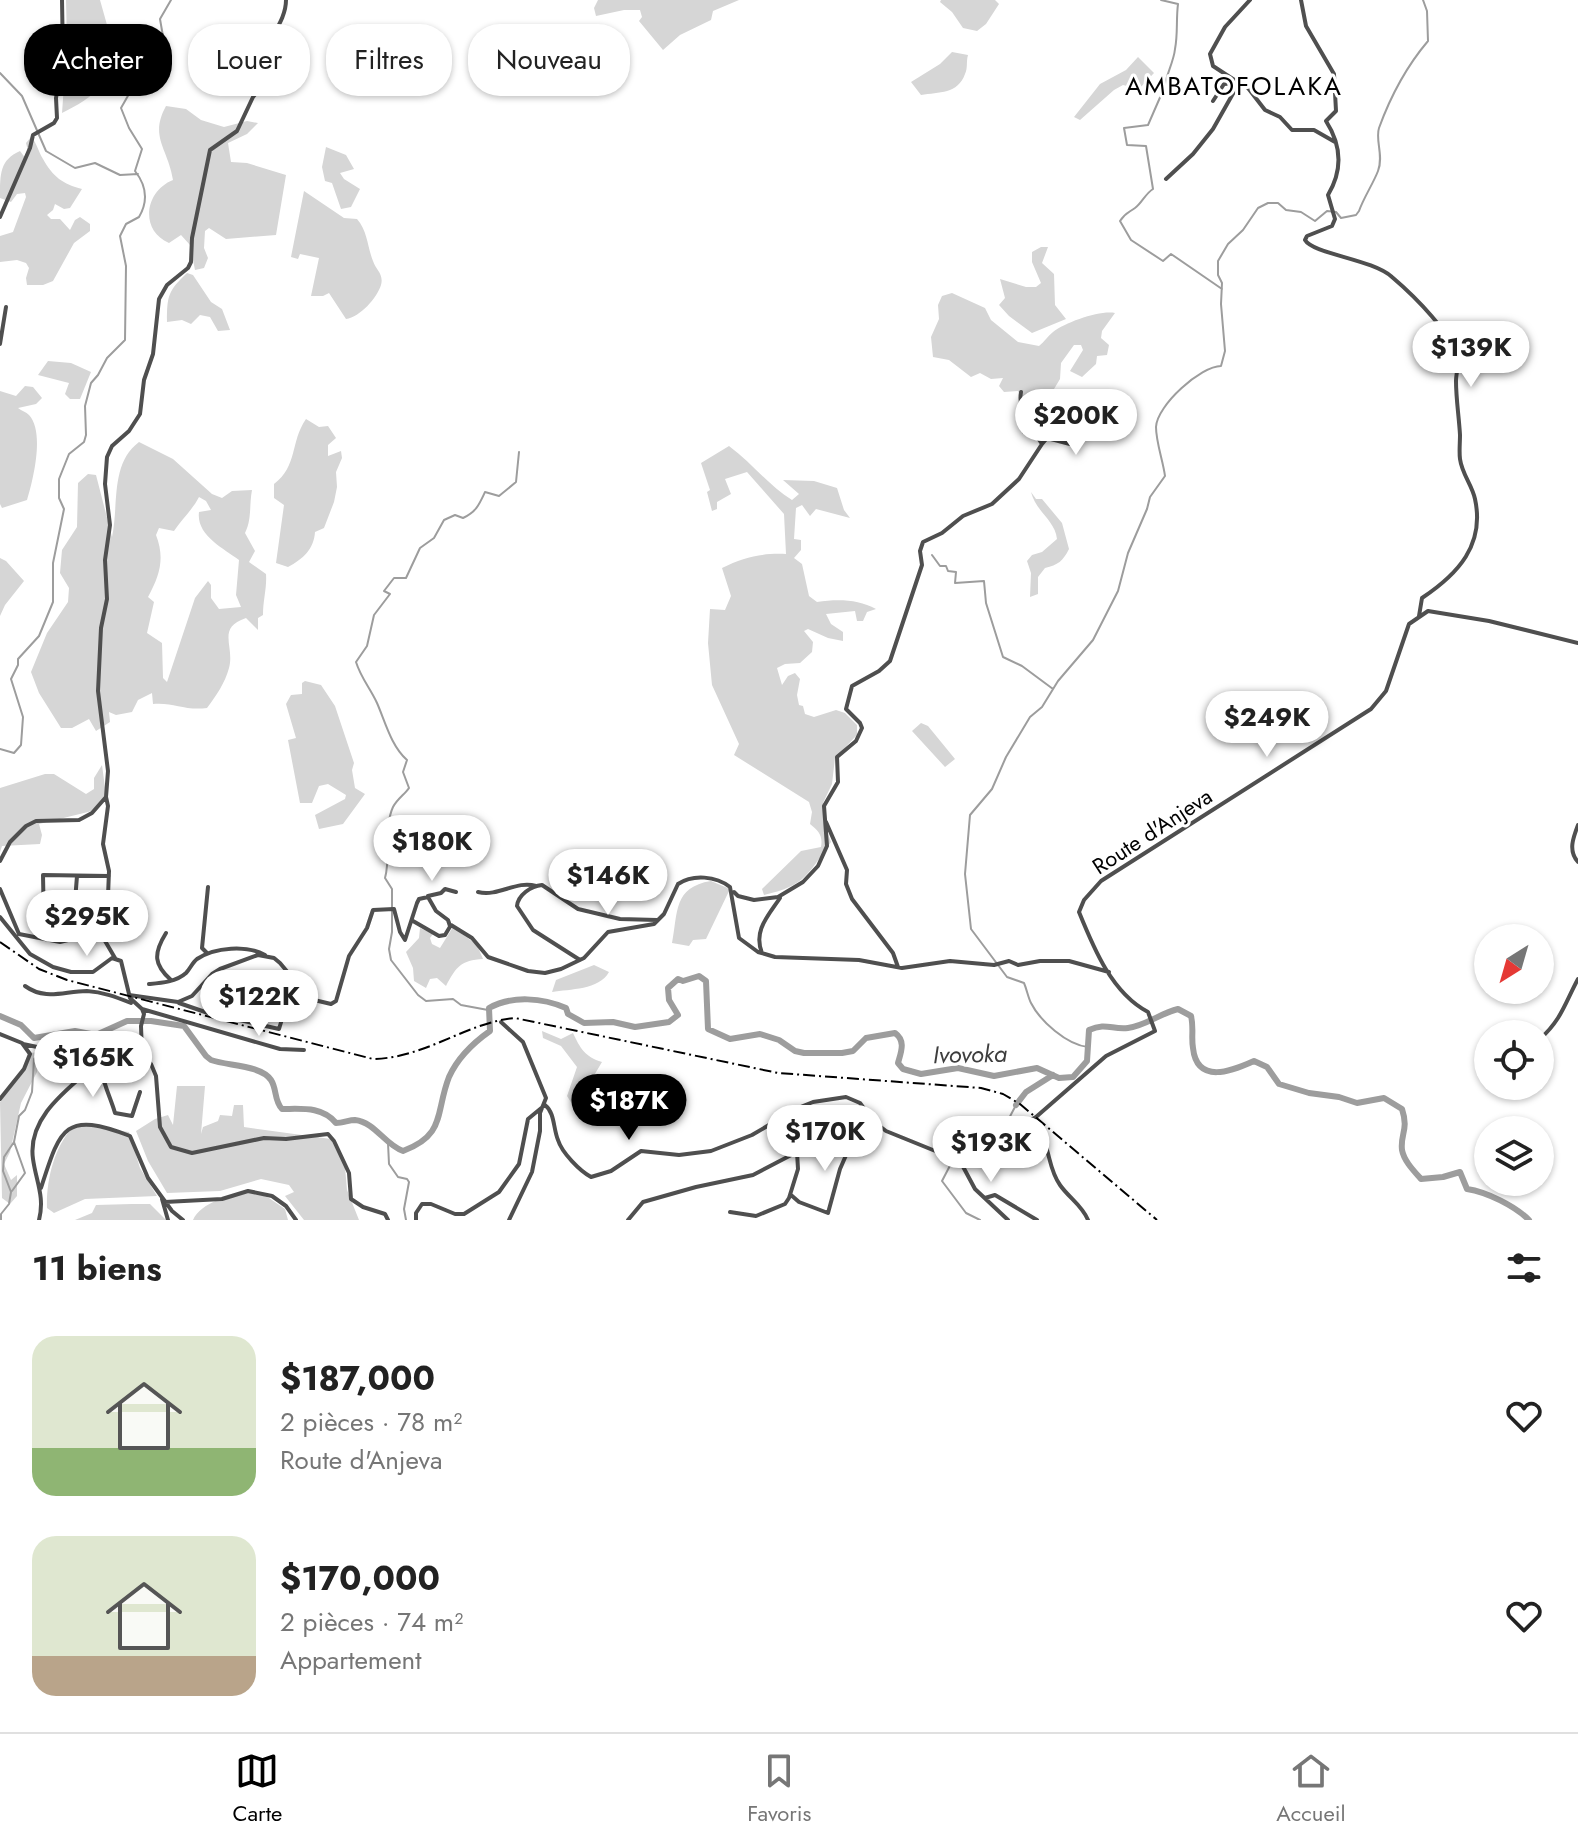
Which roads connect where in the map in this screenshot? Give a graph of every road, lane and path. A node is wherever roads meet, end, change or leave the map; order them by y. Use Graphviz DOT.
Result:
graph roads {
  1 [pos="62,0"];
  2 [pos="286,0"];
  3 [pos="1250,0"];
  4 [pos="1301,0"];
  5 [pos="1239,83"];
  6 [pos="1213,101"];
  7 [pos="1337,144"];
  8 [pos="1166,179"];
  9 [pos="0,217"];
  10 [pos="6,307"];
  11 [pos="0,344"];
  12 [pos="1021,392"];
  13 [pos="1032,427"];
  14 [pos="1084,431"];
  15 [pos="1031,435"];
  16 [pos="1042,444"];
  17 [pos="1419,617"];
  18 [pos="1578,643"];
  19 [pos="106,797"];
  20 [pos="824,816"];
  21 [pos="1578,825"];
  22 [pos="0,861"];
  23 [pos="1578,862"];
  24 [pos="77,876"];
  25 [pos="109,876"];
  26 [pos="536,886"];
  27 [pos="208,887"];
  28 [pos="0,889"];
  29 [pos="732,891"];
  30 [pos="456,892"];
  31 [pos="478,892"];
  32 [pos="781,896"];
  33 [pos="426,897"];
  34 [pos="0,917"];
  35 [pos="660,919"];
  36 [pos="413,921"];
  37 [pos="450,926"];
  38 [pos="166,933"];
  39 [pos="18,935"];
  40 [pos="40,937"];
  41 [pos="207,953"];
  42 [pos="762,953"];
  43 [pos="267,956"];
  44 [pos="115,958"];
  45 [pos="580,960"];
  46 [pos="898,967"];
  47 [pos="1109,972"];
  48 [pos="1578,979"];
  49 [pos="171,980"];
  50 [pos="149,984"];
  51 [pos="25,986"];
  52 [pos="129,995"];
  53 [pos="177,1002"];
  54 [pos="137,1005"];
  55 [pos="269,1005"];
  56 [pos="143,1012"];
  57 [pos="501,1022"];
  58 [pos="1554,1025"];
  59 [pos="0,1034"];
  60 [pos="22,1043"];
  61 [pos="304,1050"];
  62 [pos="142,1054"];
  63 [pos="147,1059"];
  64 [pos="103,1061"];
  65 [pos="0,1090"];
  66 [pos="7,1092"];
  67 [pos="140,1092"];
  68 [pos="0,1099"];
  69 [pos="545,1105"];
  70 [pos="784,1116"];
  71 [pos="879,1125"];
  72 [pos="990,1143"];
  73 [pos="797,1152"];
  74 [pos="848,1152"];
  75 [pos="971,1156"];
  76 [pos="957,1159"];
  77 [pos="965,1169"];
  78 [pos="41,1188"];
  79 [pos="791,1193"];
  80 [pos="985,1198"];
  81 [pos="163,1199"];
  82 [pos="730,1212"];
  83 [pos="39,1220"];
  84 [pos="168,1220"];
  85 [pos="183,1220"];
  86 [pos="296,1220"];
  87 [pos="388,1220"];
  88 [pos="416,1220"];
  89 [pos="509,1220"];
  90 [pos="628,1220"];
  91 [pos="1008,1220"];
  92 [pos="1037,1220"];
  93 [pos="1088,1220"];
  1 -- 9 [label="street"];
  2 -- 19 [label="street"];
  3 -- 5 [label="street"];
  4 -- 7 [label="street"];
  5 -- 6 [label="street"];
  5 -- 7 [label="street"];
  5 -- 8 [label="street"];
  7 -- 17 [label="street, Route d'Anjeva"];
  10 -- 11 [label="street"];
  12 -- 15 [label="street"];
  13 -- 15 [label="street"];
  14 -- 16 [label="street"];
  15 -- 16 [label="street"];
  16 -- 20 [label="street"];
  17 -- 18 [label="street"];
  17 -- 47 [label="street, Route d'Anjeva"];
  19 -- 22 [label="street"];
  19 -- 25 [label="street"];
  20 -- 32 [label="street"];
  20 -- 46 [label="street"];
  21 -- 23 [label="street"];
  24 -- 25 [label="street"];
  24 -- 40 [label="street"];
  24 -- 40 [label="street"];
  25 -- 44 [label="street"];
  26 -- 31 [label="street"];
  26 -- 35 [label="street"];
  26 -- 45 [label="street"];
  27 -- 41 [label="street"];
  28 -- 39 [label="street"];
  29 -- 32 [label="street"];
  29 -- 35 [label="street"];
  29 -- 42 [label="street"];
  30 -- 33 [label="street"];
  32 -- 42 [label="street"];
  33 -- 36 [label="street"];
  33 -- 37 [label="street"];
  34 -- 39 [label="street"];
  35 -- 45 [label="street"];
  36 -- 37 [label="street"];
  36 -- 43 [label="street"];
  37 -- 45 [label="street"];
  38 -- 49 [label="street"];
  39 -- 40 [label="street"];
  39 -- 44 [label="street"];
  41 -- 43 [label="street"];
  41 -- 49 [label="street"];
  42 -- 46 [label="street"];
  43 -- 53 [label="street"];
  44 -- 52 [label="street"];
  46 -- 47 [label="street"];
  47 -- 72 [label="street, Route d'Anjeva"];
  48 -- 58 [label="street"];
  49 -- 50 [label="street"];
  51 -- 54 [label="street"];
  52 -- 53 [label="street"];
  52 -- 54 [label="street"];
  53 -- 55 [label="street"];
  54 -- 56 [label="street"];
  56 -- 61 [label="street"];
  56 -- 62 [label="street"];
  57 -- 69 [label="street"];
  59 -- 60 [label="street"];
  60 -- 64 [label="street"];
  60 -- 66 [label="street"];
  62 -- 63 [label="street"];
  62 -- 64 [label="street"];
  63 -- 67 [label="street"];
  63 -- 87 [label="street"];
  64 -- 78 [label="street"];
  65 -- 66 [label="street"];
  66 -- 68 [label="street"];
  69 -- 70 [label="street"];
  69 -- 88 [label="street"];
  69 -- 89 [label="street"];
  70 -- 71 [label="street"];
  70 -- 73 [label="street"];
  71 -- 74 [label="street"];
  71 -- 76 [label="street"];
  72 -- 75 [label="street"];
  72 -- 93 [label="street"];
  73 -- 74 [label="street"];
  73 -- 79 [label="street"];
  73 -- 90 [label="street"];
  74 -- 79 [label="street"];
  75 -- 76 [label="street"];
  75 -- 77 [label="street"];
  76 -- 77 [label="street"];
  77 -- 80 [label="street"];
  78 -- 81 [label="street"];
  78 -- 83 [label="street"];
  79 -- 82 [label="street"];
  80 -- 91 [label="street"];
  80 -- 92 [label="street"];
  81 -- 84 [label="street"];
  81 -- 85 [label="street"];
  81 -- 86 [label="street"];
}
